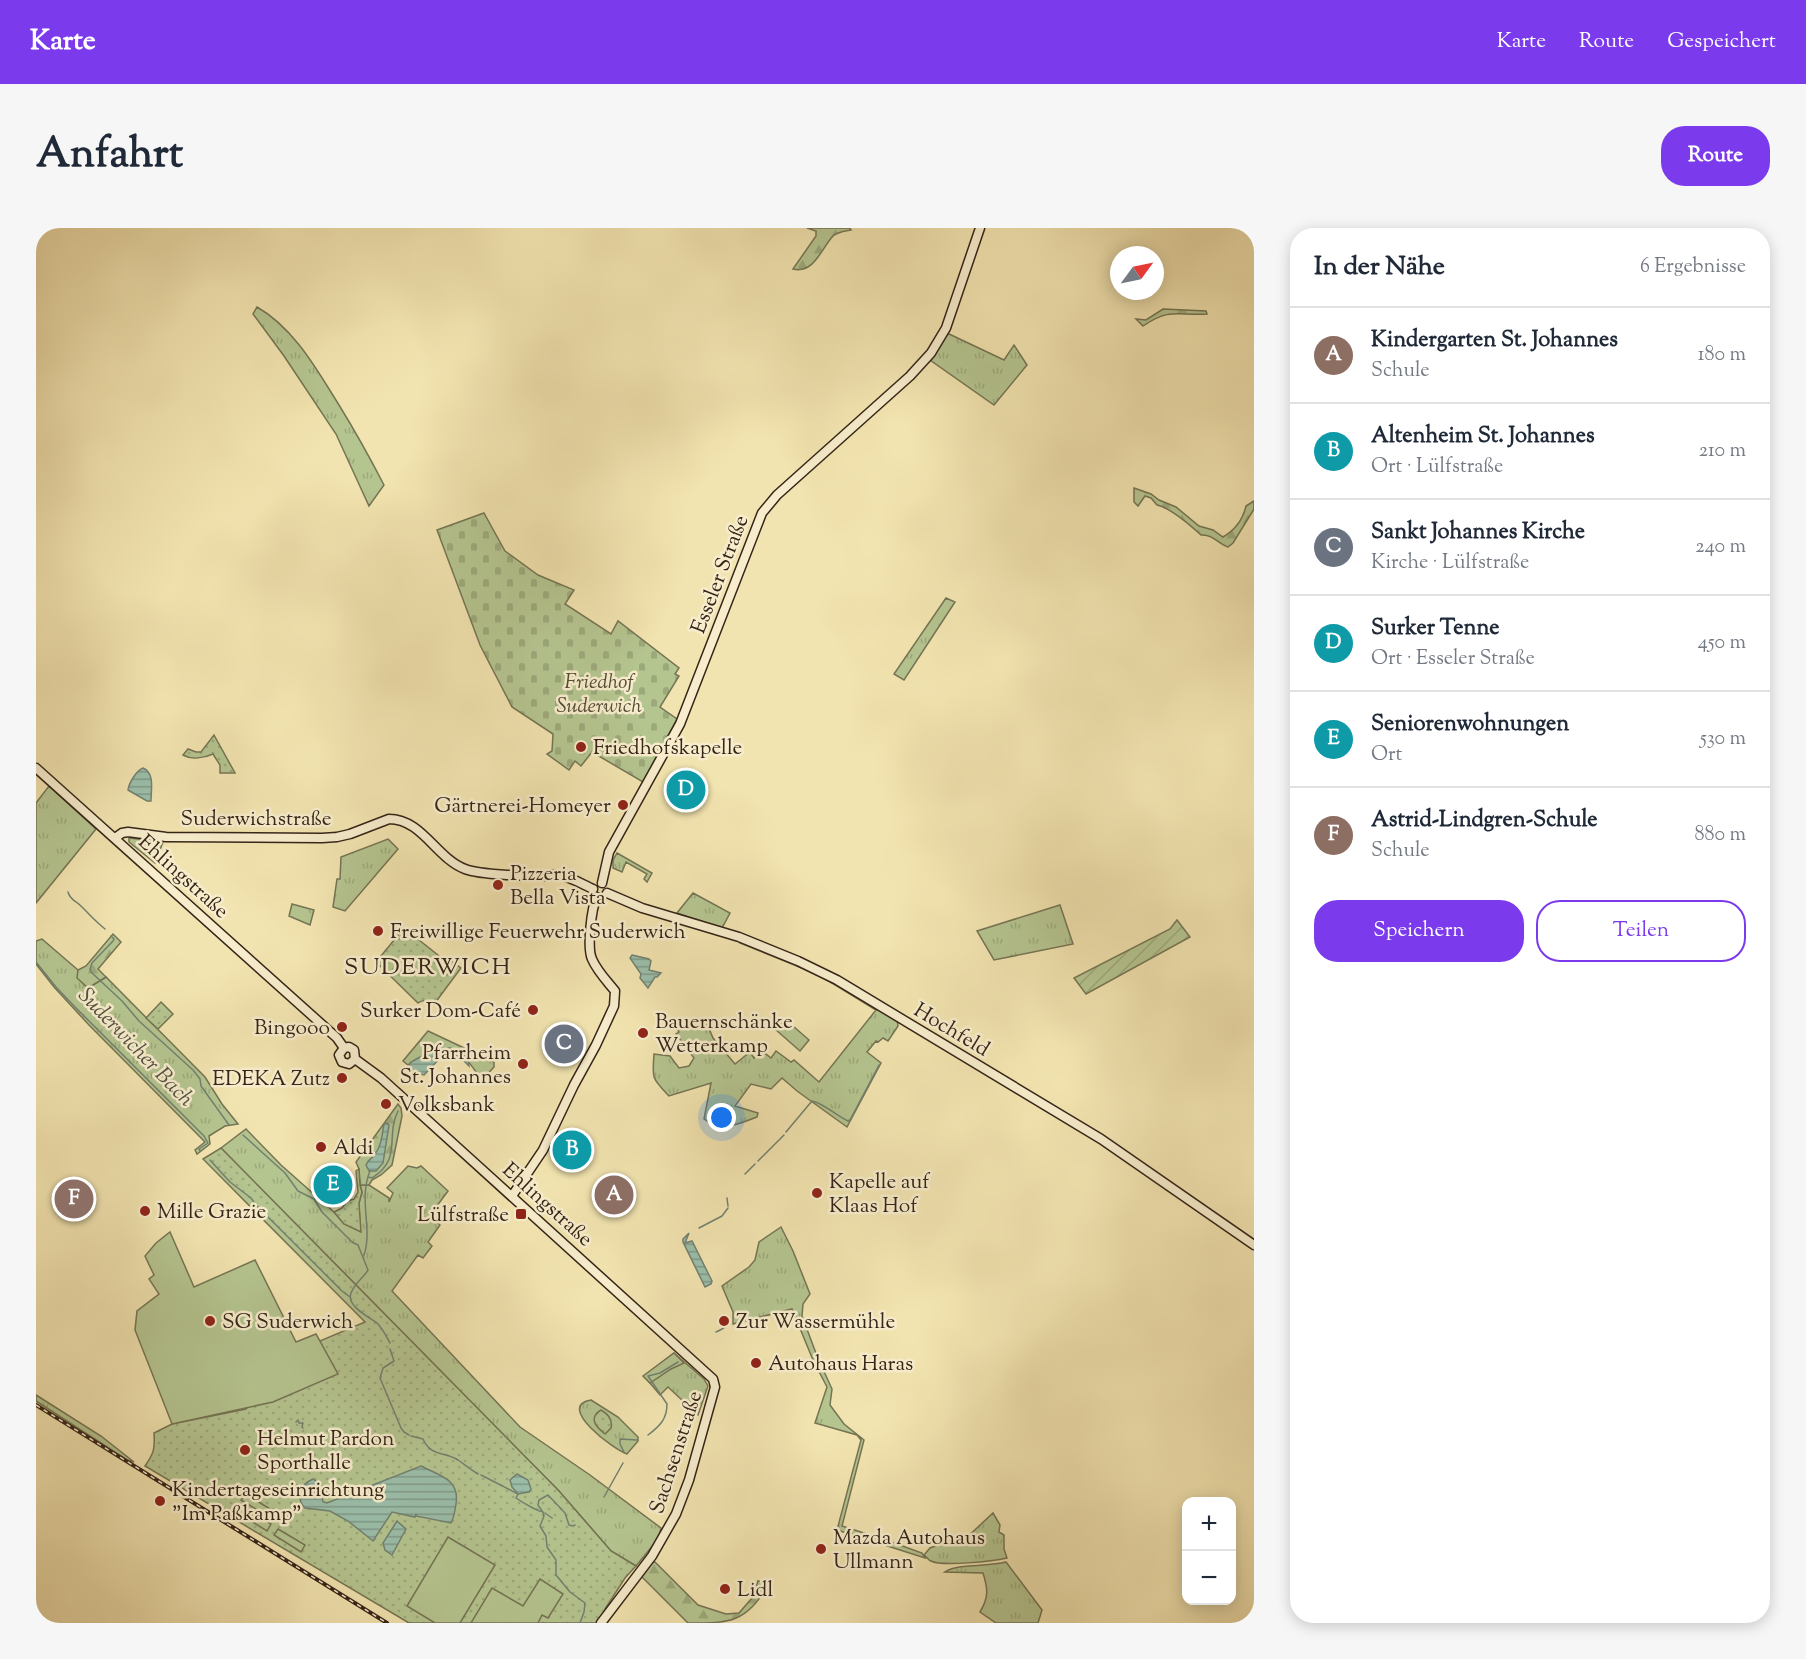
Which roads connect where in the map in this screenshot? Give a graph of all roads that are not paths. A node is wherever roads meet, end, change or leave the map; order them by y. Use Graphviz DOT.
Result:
graph roads {
  1 [pos="980,228"];
  2 [pos="36,768"];
  3 [pos="115,838"];
  4 [pos="602,883"];
  5 [pos="595,893"];
  6 [pos="607,893"];
  7 [pos="344,1048"];
  8 [pos="356,1059"];
  9 [pos="512,1196"];
  10 [pos="1254,1245"];
  11 [pos="713,1379"];
  12 [pos="601,1623"];
  1 -- 4 [label="street, Esseler Straße"];
  2 -- 3 [label="street, Ehlingstraße"];
  3 -- 5 [label="street, Suderwichstraße"];
  3 -- 7 [label="street, Ehlingstraße"];
  4 -- 5 [label="street"];
  4 -- 6 [label="street"];
  5 -- 6 [label="street"];
  5 -- 9 [label="street"];
  6 -- 10 [label="street, Hochfeld"];
  7 -- 8 [label="street, Ehlingstraße"];
  7 -- 8 [label="street, Ehlingstraße"];
  8 -- 9 [label="street, Ehlingstraße"];
  9 -- 11 [label="street, Ehlingstraße"];
  11 -- 12 [label="street, Sachsenstraße"];
}
